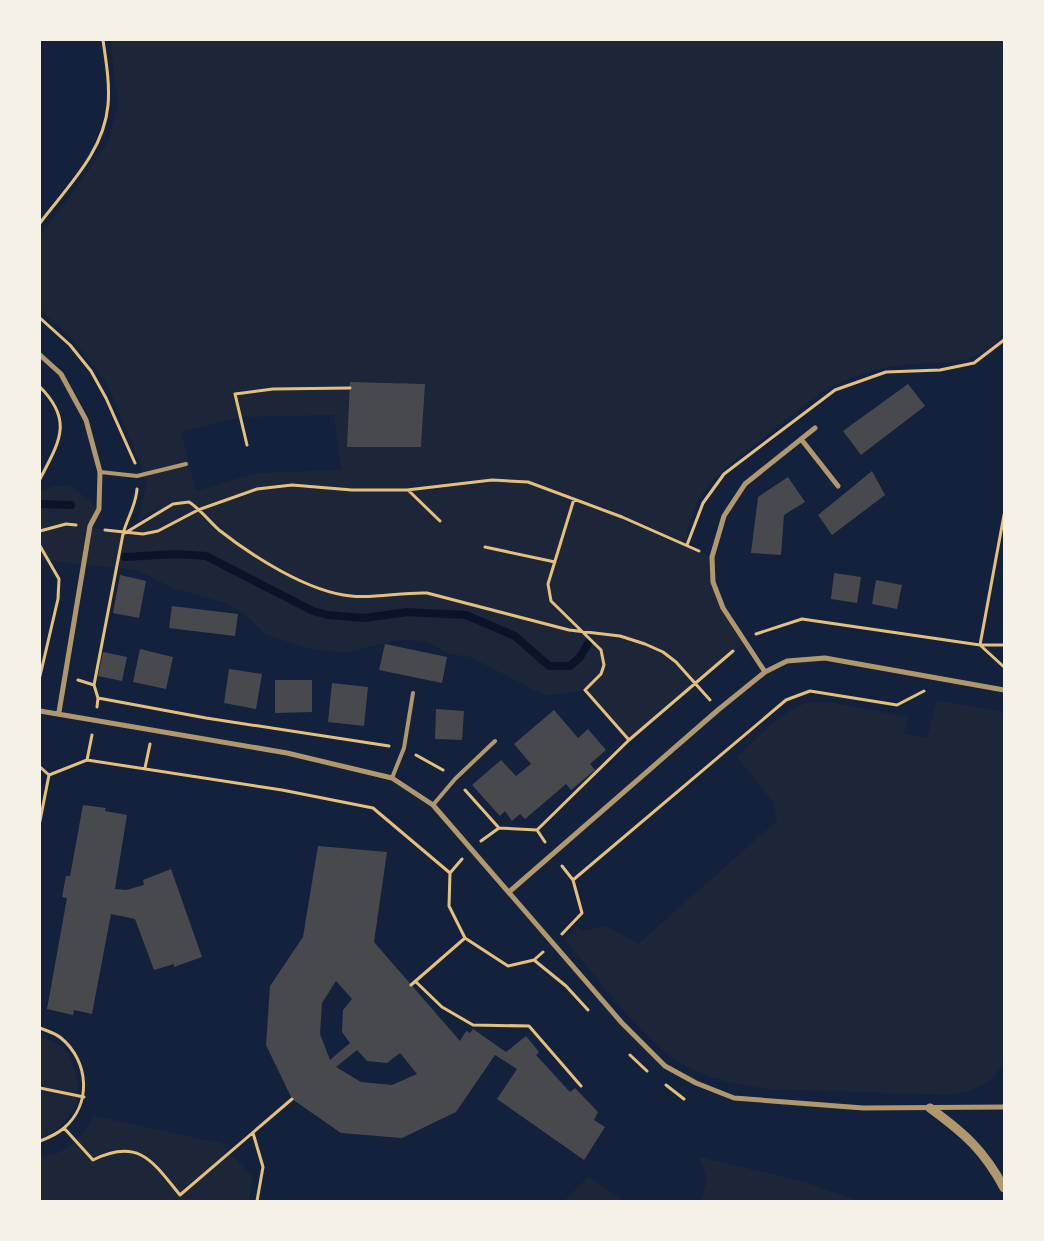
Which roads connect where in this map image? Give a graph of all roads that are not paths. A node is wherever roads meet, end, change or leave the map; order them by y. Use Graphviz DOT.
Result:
graph roads {
  1 [pos="40,355"];
  2 [pos="815,428"];
  3 [pos="801,439"];
  4 [pos="186,464"];
  5 [pos="100,472"];
  6 [pos="838,486"];
  7 [pos="765,672"];
  8 [pos="1004,690"];
  9 [pos="413,693"];
  10 [pos="40,711"];
  11 [pos="59,712"];
  12 [pos="495,741"];
  13 [pos="392,778"];
  14 [pos="433,805"];
  15 [pos="509,892"];
  16 [pos="1004,1107"];
  17 [pos="930,1108"];
  18 [pos="1004,1188"];
  1 -- 5 [label="street"];
  2 -- 3 [label="street"];
  3 -- 6 [label="street"];
  3 -- 7 [label="street"];
  4 -- 5 [label="lane"];
  5 -- 11 [label="street"];
  7 -- 8 [label="street"];
  7 -- 15 [label="street"];
  9 -- 13 [label="lane"];
  10 -- 11 [label="street"];
  11 -- 13 [label="street"];
  12 -- 14 [label="lane"];
  13 -- 14 [label="street"];
  14 -- 15 [label="street"];
  15 -- 17 [label="street"];
  16 -- 17 [label="street"];
  17 -- 18 [label="street"];
}
